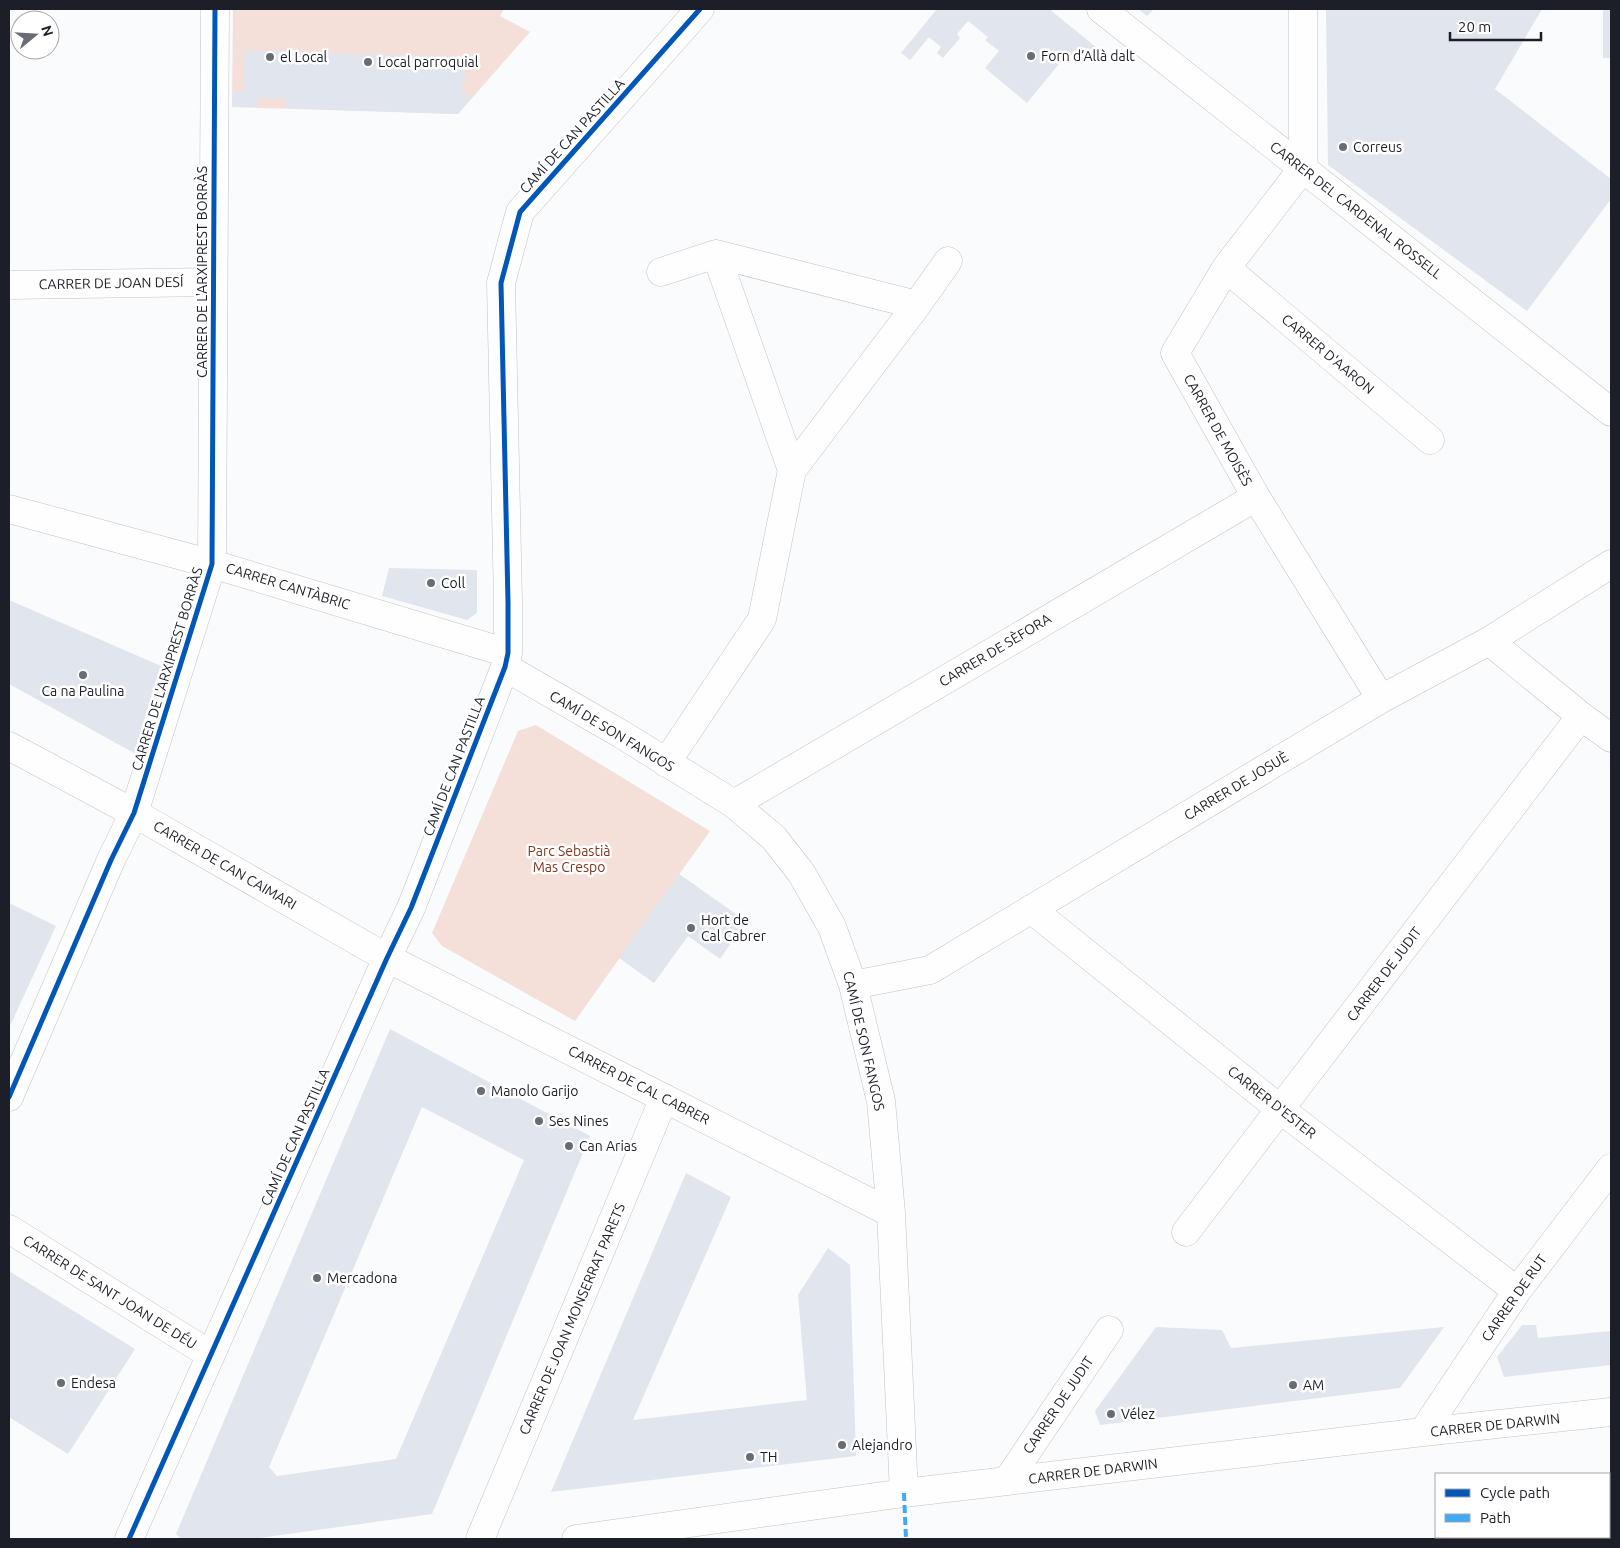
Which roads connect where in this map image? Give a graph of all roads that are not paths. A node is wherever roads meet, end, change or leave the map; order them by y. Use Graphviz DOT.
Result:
graph roads {
  1 [pos="215,9"];
  2 [pos="700,9"];
  3 [pos="1101,9"];
  4 [pos="1303,9"];
  5 [pos="1303,168"];
  6 [pos="716,254"];
  7 [pos="948,261"];
  8 [pos="1226,268"];
  9 [pos="661,272"];
  10 [pos="213,282"];
  11 [pos="9,284"];
  12 [pos="916,305"];
  13 [pos="1611,412"];
  14 [pos="1430,440"];
  15 [pos="792,470"];
  16 [pos="1256,497"];
  17 [pos="9,509"];
  18 [pos="212,564"];
  19 [pos="1611,564"];
  20 [pos="1489,641"];
  21 [pos="507,660"];
  22 [pos="1381,699"];
  23 [pos="1581,716"];
  24 [pos="1611,738"];
  25 [pos="9,746"];
  26 [pos="666,763"];
  27 [pos="734,804"];
  28 [pos="134,813"];
  29 [pos="1031,909"];
  30 [pos="387,958"];
  31 [pos="853,985"];
  32 [pos="9,1097"];
  33 [pos="664,1098"];
  34 [pos="1280,1109"];
  35 [pos="1611,1168"];
  36 [pos="892,1213"];
  37 [pos="9,1229"];
  38 [pos="1186,1232"];
  39 [pos="1517,1291"];
  40 [pos="1109,1330"];
  41 [pos="212,1355"];
  42 [pos="1611,1412"];
  43 [pos="1423,1432"];
  44 [pos="1007,1481"];
  45 [pos="904,1493"];
  46 [pos="129,1539"];
  47 [pos="480,1539"];
  48 [pos="576,1539"];
  1 -- 10 [label="street, CARRER DE L'ARXIPREST BORRÀS"];
  2 -- 21 [label="street, CAMÍ DE CAN PASTILLA"];
  3 -- 5 [label="street, CARRER DEL CARDENAL ROSSELL"];
  4 -- 5 [label="street"];
  5 -- 8 [label="street, CARRER DE MOISÈS"];
  5 -- 13 [label="street, CARRER DEL CARDENAL ROSSELL"];
  6 -- 9 [label="street"];
  6 -- 12 [label="street"];
  6 -- 15 [label="street"];
  7 -- 12 [label="street"];
  8 -- 14 [label="street, CARRER D'AARON"];
  8 -- 16 [label="street, CARRER DE MOISÈS"];
  10 -- 11 [label="street, CARRER DE JOAN DESÍ"];
  10 -- 18 [label="street, CARRER DE L'ARXIPREST BORRÀS"];
  12 -- 15 [label="street"];
  15 -- 26 [label="street"];
  16 -- 22 [label="street, CARRER DE MOISÈS"];
  16 -- 27 [label="street, CARRER DE SÈFORA"];
  17 -- 18 [label="street, CARRER CANTÀBRIC"];
  18 -- 21 [label="street, CARRER CANTÀBRIC"];
  18 -- 28 [label="street, CARRER DE L'ARXIPREST BORRÀS"];
  19 -- 20 [label="street, CARRER DE JOSUÈ"];
  20 -- 22 [label="street, CARRER DE JOSUÈ"];
  20 -- 23 [label="street"];
  21 -- 26 [label="street, CAMÍ DE SON FANGOS"];
  21 -- 30 [label="street, CAMÍ DE CAN PASTILLA"];
  22 -- 29 [label="street, CARRER DE JOSUÈ"];
  23 -- 24 [label="street"];
  23 -- 34 [label="street, CARRER DE JUDIT"];
  25 -- 28 [label="street, CARRER DE CAN CAIMARI"];
  26 -- 27 [label="street, CAMÍ DE SON FANGOS"];
  27 -- 31 [label="street, CAMÍ DE SON FANGOS"];
  28 -- 30 [label="street, CARRER DE CAN CAIMARI"];
  28 -- 32 [label="street, CARRER DE L'ARXIPREST BORRÀS"];
  29 -- 31 [label="street, CARRER DE JOSUÈ"];
  29 -- 34 [label="street, CARRER D'ESTER"];
  30 -- 33 [label="street, CARRER DE CAL CABRER"];
  30 -- 41 [label="street, CAMÍ DE CAN PASTILLA"];
  31 -- 36 [label="street, CAMÍ DE SON FANGOS"];
  33 -- 36 [label="street, CARRER DE CAL CABRER"];
  33 -- 47 [label="street, CARRER DE JOAN MONSERRAT PARETS"];
  34 -- 38 [label="street, CARRER DE JUDIT"];
  34 -- 39 [label="street, CARRER D'ESTER"];
  35 -- 39 [label="street, CARRER DE RUT"];
  36 -- 45 [label="street, CAMÍ DE SON FANGOS"];
  37 -- 41 [label="street, CARRER DE SANT JOAN DE DÉU"];
  39 -- 43 [label="street, CARRER DE RUT"];
  40 -- 44 [label="street, CARRER DE JUDIT"];
  41 -- 46 [label="street, CAMÍ DE CAN PASTILLA"];
  42 -- 43 [label="street, CARRER DE DARWIN"];
  43 -- 44 [label="street, CARRER DE DARWIN"];
  44 -- 45 [label="street, CARRER DE DARWIN"];
  45 -- 48 [label="street, CARRER DE DARWIN"];
}
